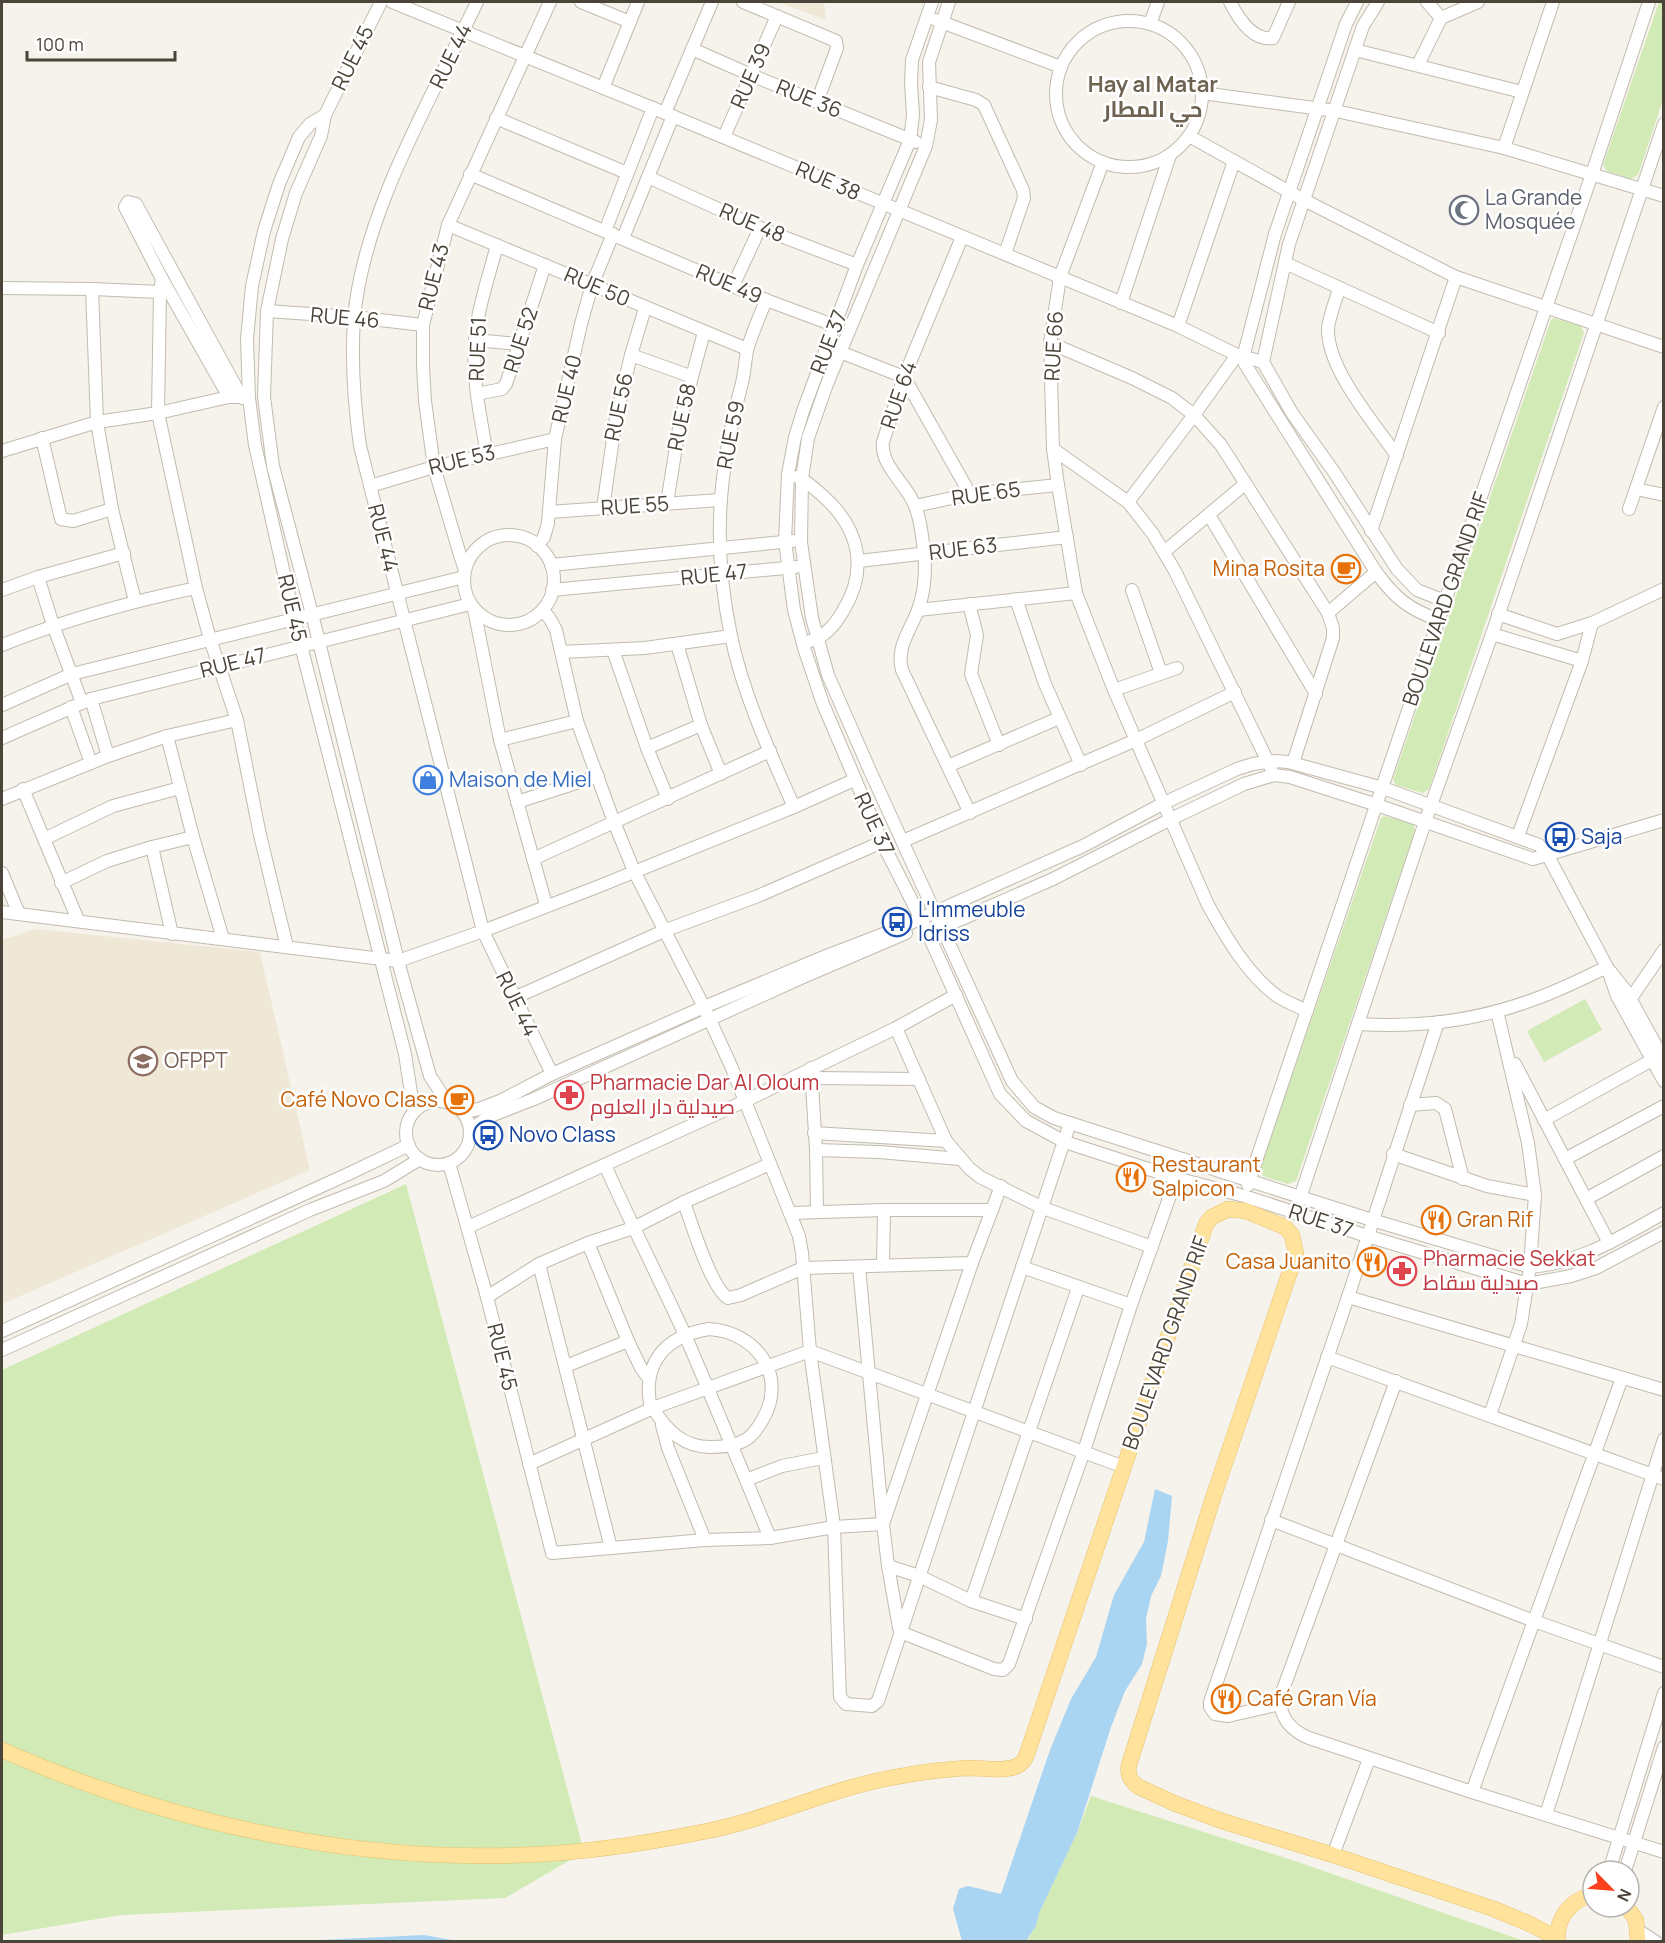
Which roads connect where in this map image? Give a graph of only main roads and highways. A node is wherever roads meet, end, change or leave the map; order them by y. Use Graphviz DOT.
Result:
graph roads {
  1 [pos="2,1750"];
  2 [pos="1581,1899"];
  3 [pos="1635,1919"];
  4 [pos="1638,1936"];
  5 [pos="1557,1940"];
  1 -- 5 [label="main road, BOULEVARD GRAND RIF"];
  2 -- 5 [label="main road"];
  3 -- 4 [label="main road"];
}
